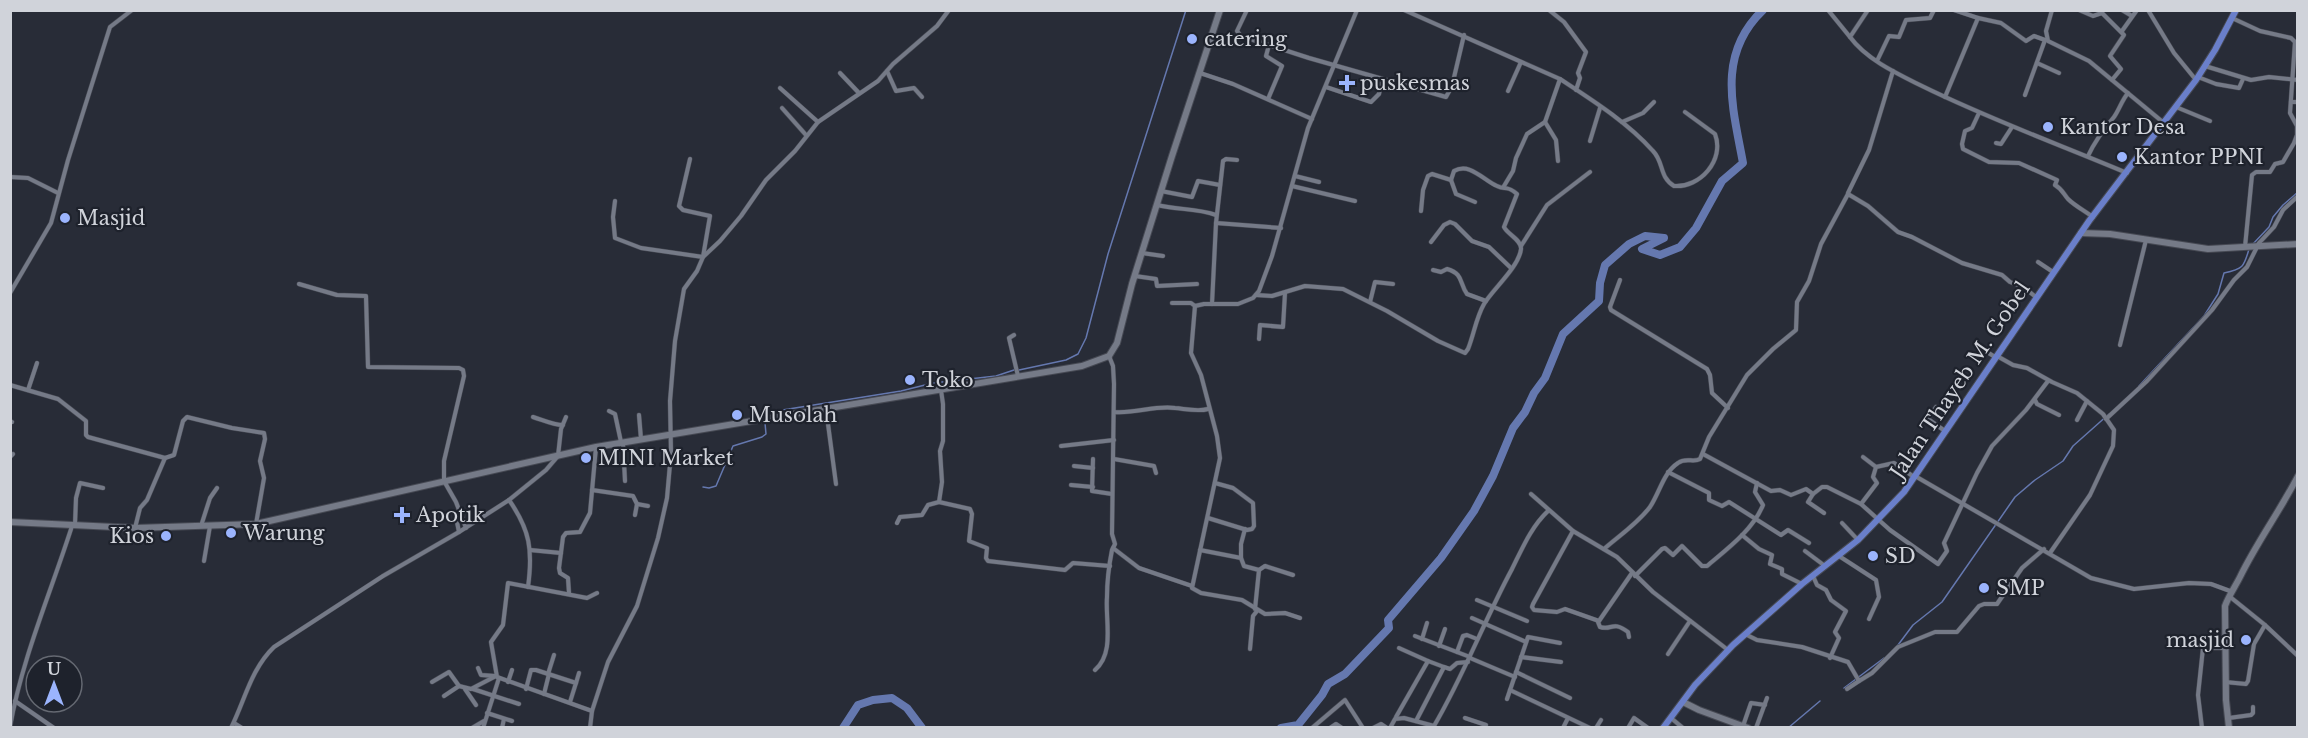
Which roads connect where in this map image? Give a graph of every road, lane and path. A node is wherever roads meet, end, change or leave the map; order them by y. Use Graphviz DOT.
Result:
graph roads {
  1 [pos="132,10"];
  2 [pos="949,10"];
  3 [pos="1220,10"];
  4 [pos="1247,10"];
  5 [pos="1358,10"];
  6 [pos="1404,10"];
  7 [pos="1549,10"];
  8 [pos="1828,10"];
  9 [pos="1868,10"];
  10 [pos="1934,10"];
  11 [pos="1954,10"];
  12 [pos="2052,10"];
  13 [pos="2079,10"];
  14 [pos="2122,10"];
  15 [pos="2137,10"];
  16 [pos="2148,10"];
  17 [pos="2236,10"];
  18 [pos="2102,12"];
  19 [pos="2132,16"];
  20 [pos="1978,18"];
  21 [pos="2232,18"];
  22 [pos="2122,31"];
  23 [pos="1464,35"];
  24 [pos="1850,37"];
  25 [pos="2046,40"];
  26 [pos="1269,45"];
  27 [pos="1877,61"];
  28 [pos="1521,62"];
  29 [pos="2296,62"];
  30 [pos="2037,63"];
  31 [pos="1335,66"];
  32 [pos="2204,66"];
  33 [pos="887,70"];
  34 [pos="1893,71"];
  35 [pos="1199,72"];
  36 [pos="840,73"];
  37 [pos="2059,73"];
  38 [pos="2197,78"];
  39 [pos="1382,79"];
  40 [pos="1560,79"];
  41 [pos="2244,79"];
  42 [pos="2112,80"];
  43 [pos="2295,80"];
  44 [pos="1326,87"];
  45 [pos="780,88"];
  46 [pos="1576,90"];
  47 [pos="1508,91"];
  48 [pos="859,93"];
  49 [pos="2128,93"];
  50 [pos="2025,95"];
  51 [pos="922,97"];
  52 [pos="1945,97"];
  53 [pos="1268,99"];
  54 [pos="1654,102"];
  55 [pos="2291,102"];
  56 [pos="2298,102"];
  57 [pos="2176,107"];
  58 [pos="782,108"];
  59 [pos="1600,108"];
  60 [pos="1685,112"];
  61 [pos="1979,113"];
  62 [pos="1312,119"];
  63 [pos="2210,121"];
  64 [pos="1545,122"];
  65 [pos="1622,122"];
  66 [pos="818,123"];
  67 [pos="2165,123"];
  68 [pos="2012,127"];
  69 [pos="806,135"];
  70 [pos="1590,141"];
  71 [pos="1996,143"];
  72 [pos="2088,156"];
  73 [pos="690,159"];
  74 [pos="1237,160"];
  75 [pos="1558,161"];
  76 [pos="1590,172"];
  77 [pos="2128,173"];
  78 [pos="1295,176"];
  79 [pos="10,177"];
  80 [pos="1451,180"];
  81 [pos="1319,182"];
  82 [pos="1220,185"];
  83 [pos="1292,186"];
  84 [pos="1504,186"];
  85 [pos="1161,191"];
  86 [pos="58,193"];
  87 [pos="1848,194"];
  88 [pos="2298,196"];
  89 [pos="615,201"];
  90 [pos="1355,201"];
  91 [pos="1475,202"];
  92 [pos="1157,205"];
  93 [pos="1421,211"];
  94 [pos="1216,215"];
  95 [pos="2093,217"];
  96 [pos="1216,223"];
  97 [pos="1281,228"];
  98 [pos="2081,233"];
  99 [pos="2146,240"];
  100 [pos="1431,242"];
  101 [pos="2298,244"];
  102 [pos="1521,246"];
  103 [pos="2250,247"];
  104 [pos="1142,253"];
  105 [pos="1163,256"];
  106 [pos="703,257"];
  107 [pos="2038,262"];
  108 [pos="1511,268"];
  109 [pos="1433,270"];
  110 [pos="2054,273"];
  111 [pos="1135,276"];
  112 [pos="1620,280"];
  113 [pos="299,284"];
  114 [pos="1197,284"];
  115 [pos="1393,284"];
  116 [pos="1285,292"];
  117 [pos="10,293"];
  118 [pos="1256,296"];
  119 [pos="2036,297"];
  120 [pos="1370,302"];
  121 [pos="1486,302"];
  122 [pos="1172,303"];
  123 [pos="1212,304"];
  124 [pos="1195,306"];
  125 [pos="1014,335"];
  126 [pos="1258,339"];
  127 [pos="1976,345"];
  128 [pos="2120,345"];
  129 [pos="1109,356"];
  130 [pos="1996,357"];
  131 [pos="37,363"];
  132 [pos="1018,374"];
  133 [pos="2048,381"];
  134 [pos="10,385"];
  135 [pos="940,389"];
  136 [pos="28,390"];
  137 [pos="2035,399"];
  138 [pos="2087,401"];
  139 [pos="1936,407"];
  140 [pos="826,408"];
  141 [pos="1208,408"];
  142 [pos="1728,408"];
  143 [pos="609,411"];
  144 [pos="1114,412"];
  145 [pos="639,415"];
  146 [pos="2059,415"];
  147 [pos="533,417"];
  148 [pos="566,417"];
  149 [pos="2105,417"];
  150 [pos="2077,420"];
  151 [pos="562,425"];
  152 [pos="1946,431"];
  153 [pos="670,434"];
  154 [pos="641,440"];
  155 [pos="1114,440"];
  156 [pos="622,443"];
  157 [pos="1060,446"];
  158 [pos="596,447"];
  159 [pos="1703,454"];
  160 [pos="558,456"];
  161 [pos="1863,457"];
  162 [pos="165,458"];
  163 [pos="1094,459"];
  164 [pos="1114,459"];
  165 [pos="1074,466"];
  166 [pos="1876,467"];
  167 [pos="1093,468"];
  168 [pos="1156,472"];
  169 [pos="1668,472"];
  170 [pos="2298,476"];
  171 [pos="1915,477"];
  172 [pos="444,481"];
  173 [pos="625,481"];
  174 [pos="1215,483"];
  175 [pos="1756,483"];
  176 [pos="836,484"];
  177 [pos="1071,485"];
  178 [pos="1093,486"];
  179 [pos="103,488"];
  180 [pos="218,488"];
  181 [pos="592,490"];
  182 [pos="1112,494"];
  183 [pos="1531,494"];
  184 [pos="1813,494"];
  185 [pos="509,500"];
  186 [pos="939,502"];
  187 [pos="637,504"];
  188 [pos="1861,504"];
  189 [pos="1962,504"];
  190 [pos="648,506"];
  191 [pos="1548,511"];
  192 [pos="1824,513"];
  193 [pos="461,514"];
  194 [pos="635,515"];
  195 [pos="1208,518"];
  196 [pos="1756,519"];
  197 [pos="1878,519"];
  198 [pos="256,521"];
  199 [pos="10,522"];
  200 [pos="897,523"];
  201 [pos="201,524"];
  202 [pos="1842,524"];
  203 [pos="74,525"];
  204 [pos="210,526"];
  205 [pos="135,528"];
  206 [pos="466,528"];
  207 [pos="1245,529"];
  208 [pos="1573,531"];
  209 [pos="459,532"];
  210 [pos="1742,535"];
  211 [pos="1858,540"];
  212 [pos="1809,543"];
  213 [pos="1113,548"];
  214 [pos="1604,549"];
  215 [pos="2044,549"];
  216 [pos="530,550"];
  217 [pos="1200,550"];
  218 [pos="1805,551"];
  219 [pos="561,553"];
  220 [pos="2050,553"];
  221 [pos="1839,555"];
  222 [pos="1241,558"];
  223 [pos="204,561"];
  224 [pos="1825,566"];
  225 [pos="1110,567"];
  226 [pos="1259,570"];
  227 [pos="1634,574"];
  228 [pos="1293,575"];
  229 [pos="1813,576"];
  230 [pos="1802,584"];
  231 [pos="1192,586"];
  232 [pos="528,587"];
  233 [pos="569,593"];
  234 [pos="597,593"];
  235 [pos="2230,594"];
  236 [pos="1477,600"];
  237 [pos="1493,606"];
  238 [pos="1256,610"];
  239 [pos="1300,618"];
  240 [pos="1472,618"];
  241 [pos="1869,619"];
  242 [pos="1527,621"];
  243 [pos="1690,621"];
  244 [pos="1598,622"];
  245 [pos="1427,623"];
  246 [pos="1485,624"];
  247 [pos="2265,625"];
  248 [pos="1445,629"];
  249 [pos="1744,634"];
  250 [pos="1415,636"];
  251 [pos="1629,637"];
  252 [pos="1422,639"];
  253 [pos="1477,639"];
  254 [pos="1526,642"];
  255 [pos="1560,643"];
  256 [pos="1439,645"];
  257 [pos="1399,648"];
  258 [pos="2226,648"];
  259 [pos="1250,649"];
  260 [pos="1728,650"];
  261 [pos="1457,652"];
  262 [pos="1668,654"];
  263 [pos="554,655"];
  264 [pos="2298,656"];
  265 [pos="1521,657"];
  266 [pos="1830,658"];
  267 [pos="1470,659"];
  268 [pos="1428,661"];
  269 [pos="1562,662"];
  270 [pos="1443,667"];
  271 [pos="478,668"];
  272 [pos="512,670"];
  273 [pos="1095,670"];
  274 [pos="1516,672"];
  275 [pos="579,673"];
  276 [pos="549,674"];
  277 [pos="497,677"];
  278 [pos="1515,677"];
  279 [pos="1857,679"];
  280 [pos="432,682"];
  281 [pos="508,682"];
  282 [pos="2225,682"];
  283 [pos="576,683"];
  284 [pos="459,686"];
  285 [pos="464,688"];
  286 [pos="472,689"];
  287 [pos="525,689"];
  288 [pos="1847,689"];
  289 [pos="1510,690"];
  290 [pos="544,694"];
  291 [pos="444,696"];
  292 [pos="493,696"];
  293 [pos="1570,698"];
  294 [pos="1767,698"];
  295 [pos="1507,699"];
  296 [pos="15,701"];
  297 [pos="570,702"];
  298 [pos="1683,702"];
  299 [pos="519,704"];
  300 [pos="476,705"];
  301 [pos="1765,705"];
  302 [pos="2253,707"];
  303 [pos="592,711"];
  304 [pos="487,713"];
  305 [pos="1396,718"];
  306 [pos="1465,718"];
  307 [pos="1568,718"];
  308 [pos="1671,718"];
  309 [pos="2229,718"];
  310 [pos="504,719"];
  311 [pos="485,720"];
  312 [pos="1601,720"];
  313 [pos="1416,721"];
  314 [pos="513,722"];
  315 [pos="232,725"];
  316 [pos="1486,725"];
  317 [pos="10,727"];
  318 [pos="1434,727"];
  319 [pos="1683,727"];
  320 [pos="1745,727"];
  321 [pos="54,728"];
  322 [pos="242,728"];
  323 [pos="472,728"];
  324 [pos="483,728"];
  325 [pos="502,728"];
  326 [pos="590,728"];
  327 [pos="1312,728"];
  328 [pos="1330,728"];
  329 [pos="1342,728"];
  330 [pos="1363,728"];
  331 [pos="1373,728"];
  332 [pos="1389,728"];
  333 [pos="1563,728"];
  334 [pos="1590,728"];
  335 [pos="1596,728"];
  336 [pos="1628,728"];
  337 [pos="1648,728"];
  338 [pos="1663,728"];
  339 [pos="1756,728"];
  340 [pos="2202,728"];
  341 [pos="2229,728"];
  1 -- 86 [label="street"];
  2 -- 33 [label="street"];
  3 -- 35 [label="street"];
  4 -- 26 [label="street"];
  5 -- 31 [label="street"];
  6 -- 23 [label="street"];
  7 -- 46 [label="street"];
  8 -- 24 [label="street"];
  9 -- 24 [label="street"];
  10 -- 27 [label="street"];
  11 -- 20 [label="street"];
  12 -- 25 [label="street"];
  13 -- 18 [label="street"];
  14 -- 19 [label="street"];
  15 -- 19 [label="street"];
  16 -- 38 [label="street"];
  17 -- 21 [label="main road, Jalan Thayeb M. Gobel"];
  18 -- 22 [label="street"];
  19 -- 22 [label="street"];
  20 -- 25 [label="street"];
  20 -- 52 [label="street"];
  21 -- 29 [label="street"];
  21 -- 32 [label="main road, Jalan Thayeb M. Gobel"];
  22 -- 42 [label="street"];
  23 -- 28 [label="street"];
  23 -- 39 [label="street"];
  24 -- 27 [label="street"];
  25 -- 30 [label="street"];
  25 -- 42 [label="street"];
  26 -- 31 [label="street"];
  26 -- 53 [label="street"];
  27 -- 34 [label="street"];
  28 -- 40 [label="street"];
  28 -- 47 [label="street"];
  29 -- 43 [label="street"];
  30 -- 37 [label="street"];
  30 -- 50 [label="street"];
  31 -- 39 [label="street"];
  31 -- 44 [label="street"];
  32 -- 38 [label="main road, Jalan Thayeb M. Gobel"];
  32 -- 41 [label="street"];
  33 -- 48 [label="street"];
  33 -- 51 [label="street"];
  34 -- 52 [label="street"];
  34 -- 87 [label="street"];
  35 -- 53 [label="street"];
  35 -- 85 [label="street"];
  36 -- 48 [label="street"];
  38 -- 41 [label="street"];
  38 -- 57 [label="main road, Jalan Thayeb M. Gobel"];
  39 -- 44 [label="street"];
  40 -- 46 [label="street"];
  40 -- 64 [label="street"];
  41 -- 43 [label="street"];
  42 -- 49 [label="street"];
  43 -- 55 [label="street"];
  44 -- 62 [label="street"];
  45 -- 66 [label="street"];
  46 -- 59 [label="street"];
  48 -- 66 [label="street"];
  49 -- 67 [label="street"];
  49 -- 72 [label="street"];
  52 -- 61 [label="street"];
  53 -- 62 [label="street"];
  54 -- 65 [label="street"];
  55 -- 56 [label="street"];
  55 -- 103 [label="street"];
  57 -- 63 [label="street"];
  57 -- 67 [label="main road, Jalan Thayeb M. Gobel"];
  58 -- 69 [label="street"];
  59 -- 65 [label="street"];
  59 -- 70 [label="street"];
  60 -- 65 [label="street"];
  61 -- 68 [label="street"];
  61 -- 95 [label="street"];
  62 -- 78 [label="street"];
  64 -- 75 [label="street"];
  64 -- 84 [label="street"];
  66 -- 69 [label="street"];
  67 -- 77 [label="main road, Jalan Thayeb M. Gobel"];
  68 -- 71 [label="street"];
  68 -- 72 [label="street"];
  69 -- 106 [label="street"];
  72 -- 77 [label="street"];
  73 -- 106 [label="street"];
  74 -- 82 [label="street"];
  76 -- 102 [label="street"];
  77 -- 95 [label="main road, Jalan Thayeb M. Gobel"];
  78 -- 81 [label="street"];
  78 -- 83 [label="street"];
  79 -- 86 [label="street"];
  80 -- 84 [label="street"];
  80 -- 91 [label="street"];
  80 -- 93 [label="street"];
  82 -- 85 [label="street"];
  82 -- 94 [label="street"];
  83 -- 90 [label="street"];
  83 -- 97 [label="street"];
  84 -- 102 [label="street"];
  85 -- 92 [label="street"];
  86 -- 117 [label="street"];
  87 -- 119 [label="street"];
  87 -- 142 [label="street"];
  88 -- 103 [label="street"];
  89 -- 106 [label="street"];
  92 -- 94 [label="street"];
  92 -- 104 [label="street"];
  94 -- 96 [label="street"];
  95 -- 98 [label="main road, Jalan Thayeb M. Gobel"];
  96 -- 97 [label="street"];
  96 -- 123 [label="street"];
  97 -- 118 [label="street"];
  98 -- 99 [label="street"];
  98 -- 110 [label="main road, Jalan Thayeb M. Gobel"];
  99 -- 103 [label="street"];
  99 -- 128 [label="street"];
  100 -- 108 [label="street"];
  101 -- 103 [label="street"];
  102 -- 108 [label="street"];
  103 -- 149 [label="street"];
  104 -- 105 [label="street"];
  104 -- 111 [label="street"];
  106 -- 153 [label="street"];
  107 -- 110 [label="street"];
  108 -- 121 [label="street"];
  109 -- 121 [label="street"];
  110 -- 119 [label="main road, Jalan Thayeb M. Gobel"];
  111 -- 114 [label="street"];
  111 -- 129 [label="street"];
  112 -- 142 [label="street"];
  113 -- 172 [label="street"];
  115 -- 120 [label="street"];
  116 -- 118 [label="street"];
  116 -- 120 [label="street"];
  116 -- 126 [label="street"];
  118 -- 123 [label="street"];
  119 -- 130 [label="main road, Jalan Thayeb M. Gobel"];
  120 -- 121 [label="street"];
  122 -- 124 [label="street"];
  123 -- 124 [label="street"];
  124 -- 141 [label="street"];
  125 -- 132 [label="street"];
  127 -- 130 [label="street"];
  129 -- 132 [label="street"];
  129 -- 144 [label="street"];
  130 -- 133 [label="street"];
  130 -- 152 [label="main road, Jalan Thayeb M. Gobel"];
  131 -- 136 [label="street"];
  132 -- 135 [label="street"];
  133 -- 137 [label="street"];
  133 -- 138 [label="street"];
  134 -- 136 [label="street"];
  135 -- 140 [label="street"];
  135 -- 186 [label="street"];
  136 -- 162 [label="street"];
  137 -- 146 [label="street"];
  137 -- 189 [label="street"];
  138 -- 149 [label="street"];
  138 -- 150 [label="street"];
  139 -- 152 [label="street"];
  140 -- 153 [label="street"];
  140 -- 176 [label="street"];
  141 -- 144 [label="street"];
  141 -- 174 [label="street"];
  142 -- 159 [label="street"];
  143 -- 156 [label="street"];
  144 -- 155 [label="street"];
  145 -- 154 [label="street"];
  147 -- 151 [label="street"];
  148 -- 151 [label="street"];
  149 -- 220 [label="street"];
  151 -- 160 [label="street"];
  152 -- 171 [label="main road, Jalan Thayeb M. Gobel"];
  153 -- 154 [label="street"];
  153 -- 303 [label="street"];
  154 -- 156 [label="street"];
  155 -- 157 [label="street"];
  155 -- 164 [label="street"];
  156 -- 158 [label="street"];
  156 -- 173 [label="street"];
  158 -- 160 [label="street"];
  158 -- 181 [label="street"];
  159 -- 169 [label="street"];
  159 -- 175 [label="street"];
  160 -- 172 [label="street"];
  160 -- 185 [label="street"];
  161 -- 166 [label="street"];
  162 -- 198 [label="street"];
  162 -- 205 [label="street"];
  163 -- 167 [label="street"];
  164 -- 168 [label="street"];
  164 -- 182 [label="street"];
  165 -- 167 [label="street"];
  166 -- 171 [label="street"];
  166 -- 188 [label="street"];
  167 -- 178 [label="street"];
  169 -- 196 [label="street"];
  169 -- 214 [label="street"];
  170 -- 235 [label="street"];
  171 -- 189 [label="street"];
  171 -- 197 [label="main road, Jalan Thayeb M. Gobel"];
  172 -- 193 [label="street"];
  172 -- 198 [label="street"];
  174 -- 195 [label="street"];
  174 -- 207 [label="street"];
  175 -- 184 [label="street"];
  175 -- 196 [label="street"];
  177 -- 178 [label="street"];
  178 -- 182 [label="street"];
  179 -- 203 [label="street"];
  180 -- 201 [label="street"];
  181 -- 187 [label="street"];
  181 -- 219 [label="street"];
  182 -- 213 [label="street"];
  183 -- 191 [label="street"];
  184 -- 188 [label="street"];
  184 -- 192 [label="street"];
  185 -- 206 [label="street"];
  185 -- 216 [label="street"];
  186 -- 200 [label="street"];
  186 -- 225 [label="street"];
  187 -- 190 [label="street"];
  187 -- 194 [label="street"];
  188 -- 197 [label="street"];
  189 -- 197 [label="street"];
  189 -- 215 [label="street"];
  191 -- 208 [label="street"];
  191 -- 237 [label="street"];
  193 -- 206 [label="street"];
  193 -- 209 [label="street"];
  195 -- 207 [label="street"];
  195 -- 217 [label="street"];
  196 -- 210 [label="street"];
  196 -- 212 [label="street"];
  197 -- 211 [label="main road, Jalan Thayeb M. Gobel"];
  198 -- 204 [label="street"];
  199 -- 203 [label="street"];
  201 -- 204 [label="street"];
  201 -- 205 [label="street"];
  202 -- 211 [label="street"];
  203 -- 205 [label="street"];
  203 -- 296 [label="street"];
  204 -- 223 [label="street"];
  206 -- 209 [label="street"];
  207 -- 222 [label="street"];
  208 -- 214 [label="street"];
  208 -- 244 [label="street"];
  209 -- 315 [label="street"];
  210 -- 227 [label="street"];
  210 -- 230 [label="street"];
  211 -- 221 [label="main road, Jalan Thayeb M. Gobel"];
  213 -- 225 [label="street"];
  213 -- 231 [label="street"];
  214 -- 227 [label="street"];
  215 -- 220 [label="street"];
  215 -- 279 [label="street"];
  216 -- 219 [label="street"];
  216 -- 232 [label="street"];
  217 -- 222 [label="street"];
  217 -- 231 [label="street"];
  218 -- 224 [label="street"];
  219 -- 233 [label="street"];
  220 -- 235 [label="street"];
  221 -- 224 [label="main road, Jalan Thayeb M. Gobel"];
  221 -- 241 [label="street"];
  222 -- 226 [label="street"];
  224 -- 229 [label="main road, Jalan Thayeb M. Gobel"];
  225 -- 273 [label="street"];
  226 -- 228 [label="street"];
  226 -- 238 [label="street"];
  227 -- 243 [label="street"];
  227 -- 244 [label="street"];
  229 -- 230 [label="main road, Jalan Thayeb M. Gobel"];
  229 -- 266 [label="street"];
  230 -- 249 [label="main road, Jalan Thayeb M. Gobel"];
  231 -- 238 [label="street"];
  232 -- 233 [label="street"];
  232 -- 277 [label="street"];
  233 -- 234 [label="street"];
  235 -- 247 [label="street"];
  235 -- 258 [label="street"];
  236 -- 237 [label="street"];
  237 -- 242 [label="street"];
  237 -- 246 [label="street"];
  238 -- 239 [label="street"];
  238 -- 259 [label="street"];
  240 -- 246 [label="street"];
  243 -- 260 [label="street"];
  243 -- 262 [label="street"];
  244 -- 251 [label="street"];
  245 -- 252 [label="street"];
  246 -- 253 [label="street"];
  246 -- 254 [label="street"];
  247 -- 264 [label="street"];
  247 -- 282 [label="street"];
  248 -- 256 [label="street"];
  249 -- 260 [label="main road, Jalan Thayeb M. Gobel"];
  249 -- 266 [label="street"];
  250 -- 252 [label="street"];
  252 -- 256 [label="street"];
  253 -- 261 [label="street"];
  253 -- 267 [label="street"];
  254 -- 255 [label="street"];
  254 -- 265 [label="street"];
  256 -- 261 [label="street"];
  257 -- 268 [label="street"];
  258 -- 282 [label="street"];
  258 -- 340 [label="street"];
  260 -- 298 [label="main road, Jalan Thayeb M. Gobel"];
  261 -- 267 [label="street"];
  263 -- 276 [label="street"];
  265 -- 269 [label="street"];
  265 -- 274 [label="street"];
  266 -- 279 [label="street"];
  267 -- 270 [label="street"];
  267 -- 278 [label="street"];
  267 -- 318 [label="street"];
  268 -- 270 [label="street"];
  268 -- 305 [label="street"];
  270 -- 313 [label="street"];
  271 -- 277 [label="street"];
  272 -- 281 [label="street"];
  274 -- 278 [label="street"];
  274 -- 293 [label="street"];
  275 -- 283 [label="street"];
  276 -- 283 [label="street"];
  276 -- 287 [label="street"];
  276 -- 290 [label="street"];
  277 -- 281 [label="street"];
  277 -- 286 [label="street"];
  277 -- 292 [label="street"];
  278 -- 289 [label="street"];
  279 -- 288 [label="street"];
  280 -- 284 [label="street"];
  281 -- 287 [label="street"];
  282 -- 309 [label="street"];
  283 -- 297 [label="street"];
  284 -- 285 [label="street"];
  284 -- 291 [label="street"];
  285 -- 286 [label="street"];
  285 -- 300 [label="street"];
  286 -- 292 [label="street"];
  287 -- 290 [label="street"];
  289 -- 295 [label="street"];
  289 -- 307 [label="street"];
  290 -- 297 [label="street"];
  292 -- 299 [label="street"];
  292 -- 304 [label="street"];
  294 -- 301 [label="street"];
  296 -- 317 [label="street"];
  296 -- 321 [label="street"];
  297 -- 303 [label="street"];
  298 -- 308 [label="main road, Jalan Thayeb M. Gobel"];
  298 -- 320 [label="street"];
  301 -- 320 [label="street"];
  301 -- 339 [label="street"];
  302 -- 309 [label="street"];
  303 -- 326 [label="street"];
  304 -- 310 [label="street"];
  304 -- 311 [label="street"];
  305 -- 313 [label="street"];
  305 -- 332 [label="street"];
  306 -- 316 [label="street"];
  307 -- 333 [label="street"];
  307 -- 334 [label="street"];
  308 -- 319 [label="street"];
  308 -- 338 [label="main road, Jalan Thayeb M. Gobel"];
  309 -- 341 [label="street"];
  310 -- 314 [label="street"];
  310 -- 325 [label="street"];
  311 -- 323 [label="street"];
  311 -- 324 [label="street"];
  312 -- 335 [label="street"];
  313 -- 318 [label="street"];
  315 -- 322 [label="street"];
  327 -- 330 [label="street"];
  328 -- 329 [label="street"];
  331 -- 332 [label="street"];
  336 -- 337 [label="street"];
}
